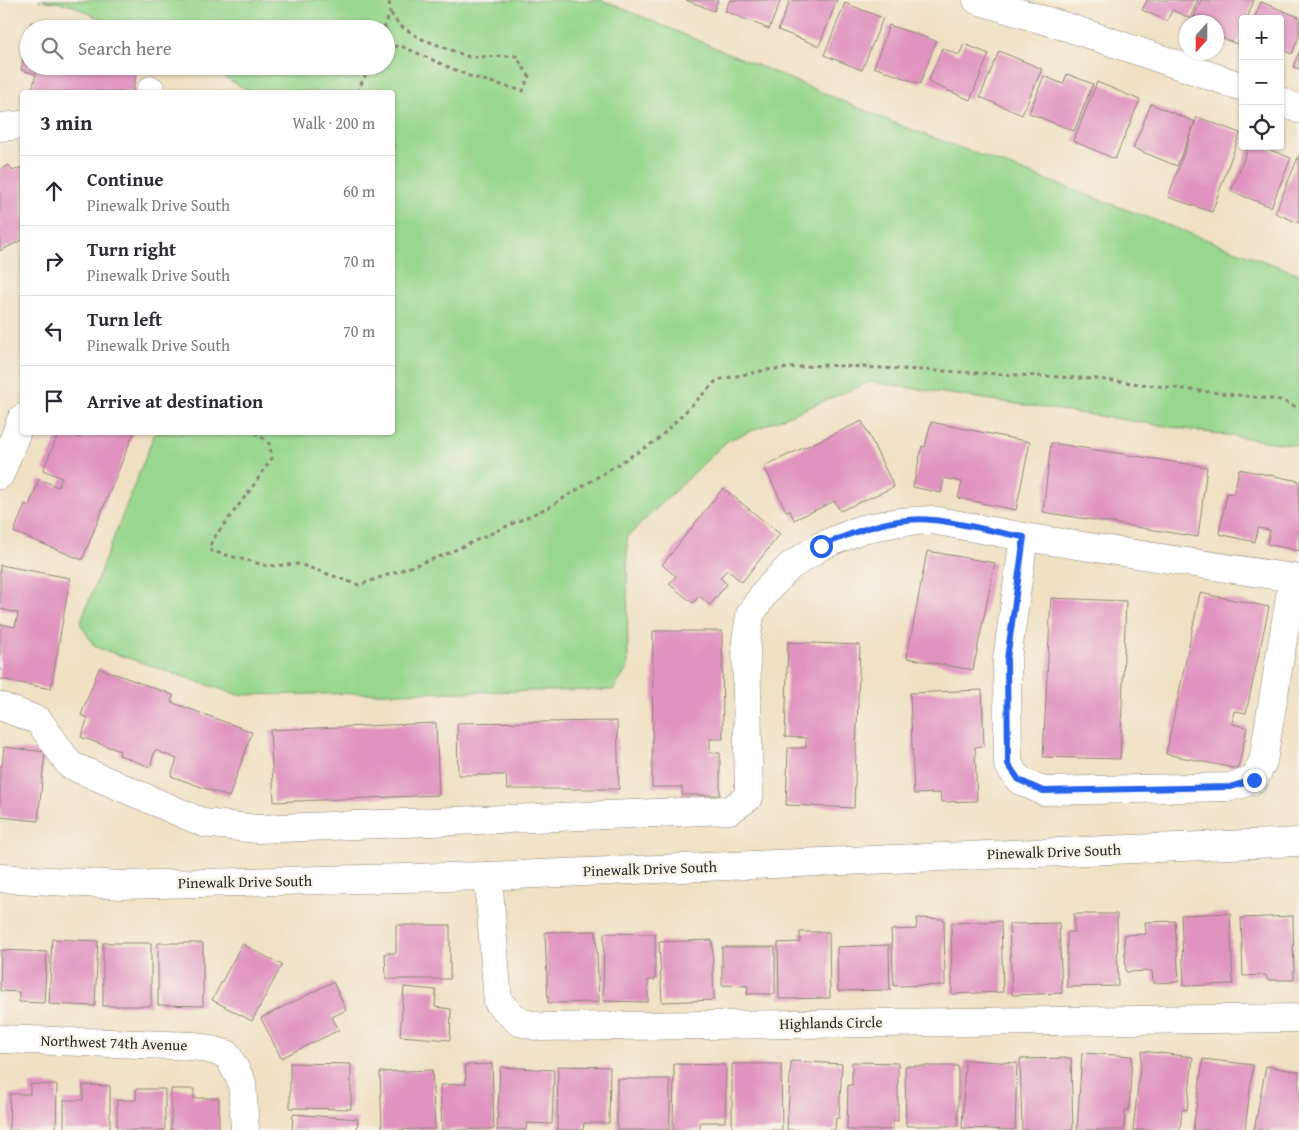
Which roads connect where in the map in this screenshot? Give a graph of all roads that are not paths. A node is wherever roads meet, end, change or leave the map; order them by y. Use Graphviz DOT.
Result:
graph roads {
  1 [pos="977,0"];
  2 [pos="1239,86"];
  3 [pos="1284,103"];
  4 [pos="1299,109"];
  5 [pos="20,125"];
  6 [pos="0,127"];
  7 [pos="20,423"];
  8 [pos="0,475"];
  9 [pos="1024,537"];
  10 [pos="1296,579"];
  11 [pos="0,706"];
  12 [pos="1299,842"];
  13 [pos="488,876"];
  14 [pos="0,878"];
  15 [pos="1299,1018"];
  16 [pos="0,1039"];
  17 [pos="244,1130"];
  1 -- 2 [label="street"];
  3 -- 4 [label="street"];
  5 -- 6 [label="street"];
  7 -- 8 [label="street"];
  9 -- 10 [label="street"];
  9 -- 10 [label="street"];
  9 -- 11 [label="street"];
  12 -- 13 [label="street, Pinewalk Drive South"];
  13 -- 14 [label="street, Pinewalk Drive South"];
  13 -- 15 [label="street, Highlands Circle"];
  16 -- 17 [label="street, Northwest 74th Avenue"];
}
